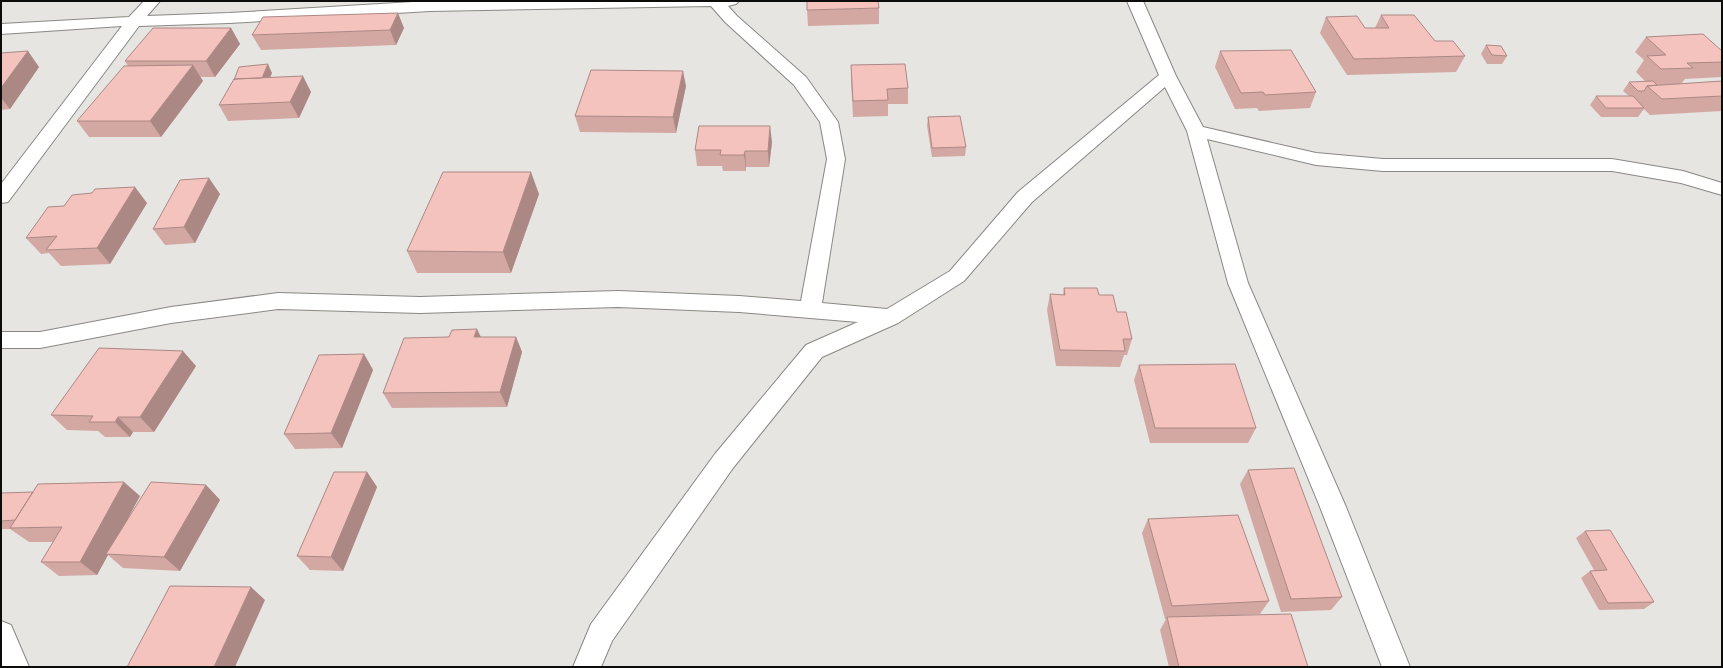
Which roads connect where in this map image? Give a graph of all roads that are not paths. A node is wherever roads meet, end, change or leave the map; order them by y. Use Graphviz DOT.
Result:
graph roads {
  1 [pos="152,1"];
  2 [pos="723,1"];
  3 [pos="1135,1"];
  4 [pos="696,2"];
  5 [pos="134,21"];
  6 [pos="1,30"];
  7 [pos="1168,76"];
  8 [pos="1196,131"];
  9 [pos="1722,189"];
  10 [pos="1,197"];
  11 [pos="810,310"];
  12 [pos="890,317"];
  13 [pos="1,340"];
  14 [pos="1,634"];
  15 [pos="15,667"];
  16 [pos="587,667"];
  17 [pos="1396,667"];
  1 -- 5 [label="street"];
  2 -- 4 [label="street"];
  2 -- 11 [label="street"];
  3 -- 7 [label="street"];
  4 -- 5 [label="street"];
  5 -- 6 [label="street"];
  5 -- 10 [label="street"];
  7 -- 8 [label="street"];
  7 -- 12 [label="street"];
  8 -- 9 [label="street"];
  8 -- 17 [label="street"];
  11 -- 12 [label="street"];
  11 -- 13 [label="street"];
  12 -- 16 [label="street"];
  14 -- 15 [label="street"];
}
